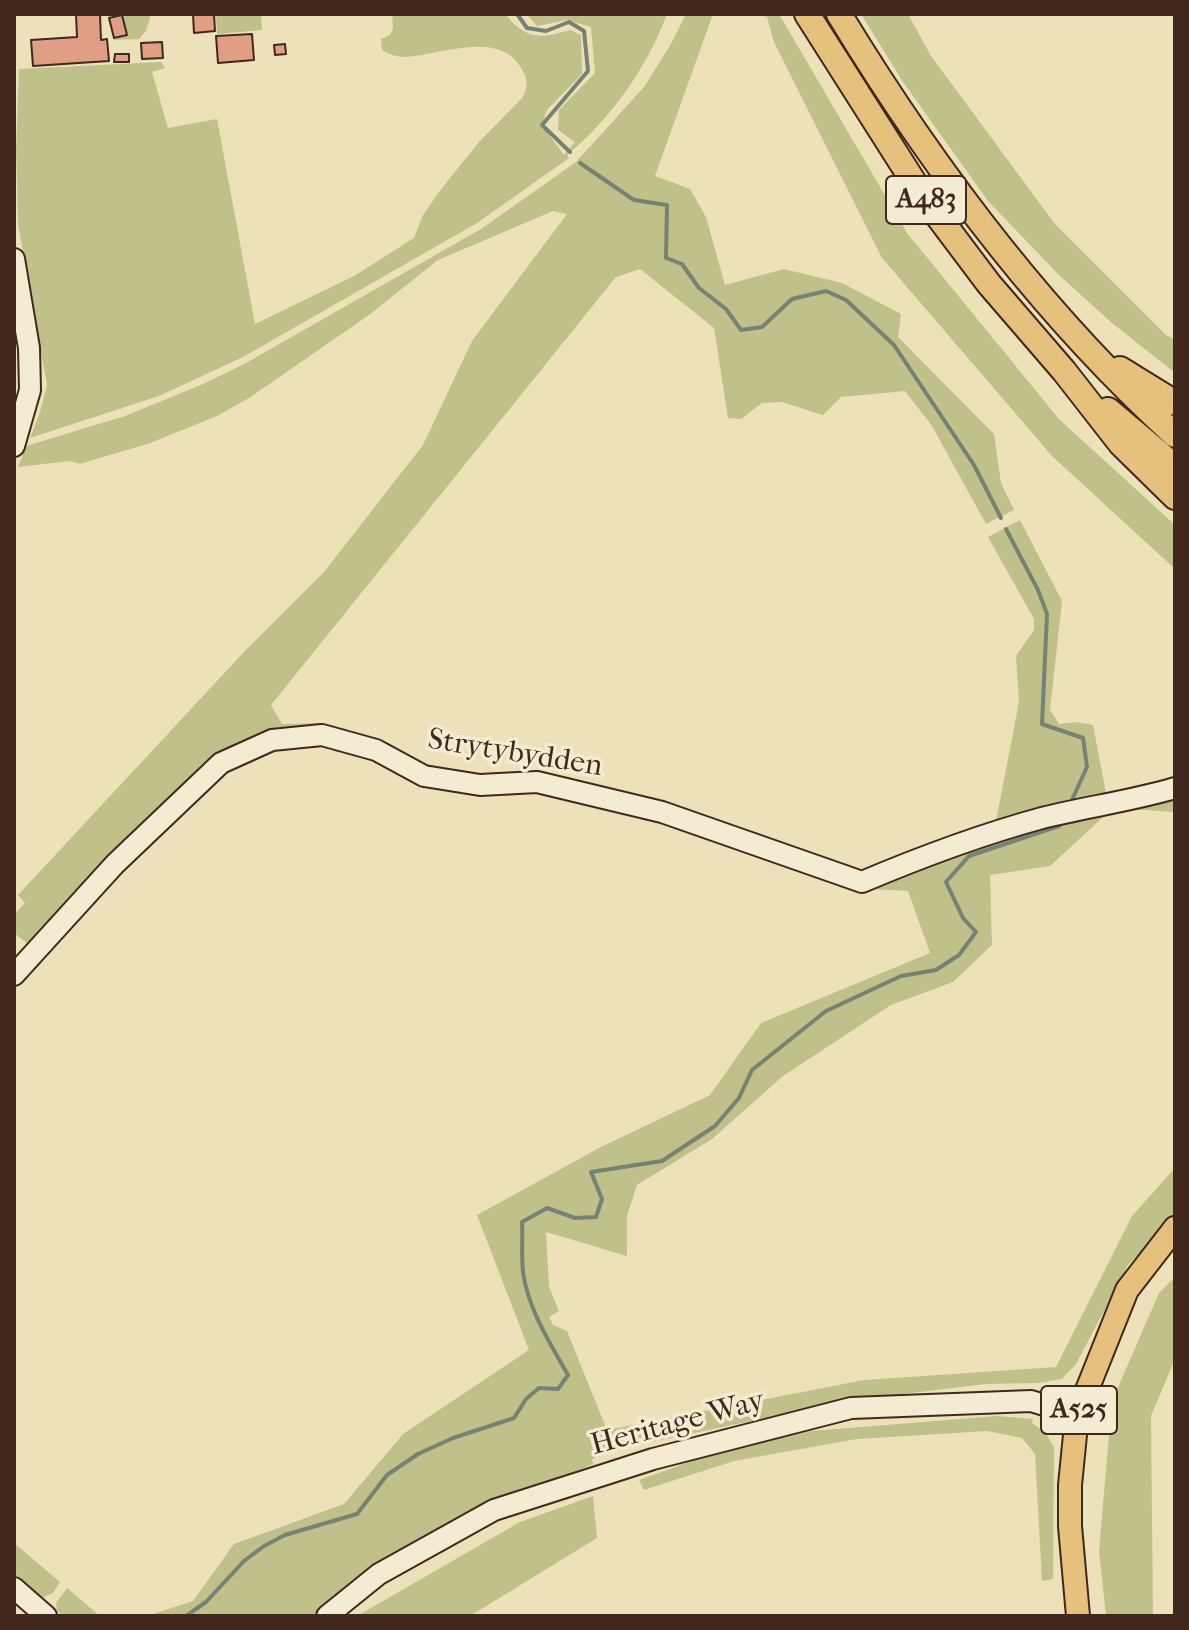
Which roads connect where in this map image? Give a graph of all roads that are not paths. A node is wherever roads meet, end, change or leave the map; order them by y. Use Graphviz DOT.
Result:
graph roads {
  1 [pos="807,14"];
  2 [pos="839,14"];
  3 [pos="14,259"];
  4 [pos="1094,353"];
  5 [pos="1064,371"];
  6 [pos="1175,403"];
  7 [pos="1175,435"];
  8 [pos="14,446"];
  9 [pos="1175,467"];
  10 [pos="1175,497"];
  11 [pos="1175,788"];
  12 [pos="14,975"];
  13 [pos="1175,1228"];
  14 [pos="1077,1415"];
  15 [pos="14,1588"];
  16 [pos="46,1616"];
  17 [pos="327,1616"];
  18 [pos="1078,1616"];
  1 -- 5 [label="highway, A483"];
  2 -- 4 [label="highway, A483"];
  3 -- 8 [label="street"];
  4 -- 6 [label="highway, A483"];
  4 -- 7 [label="highway, A483"];
  5 -- 9 [label="highway, A483"];
  5 -- 10 [label="highway"];
  11 -- 12 [label="street, Strytybydden"];
  13 -- 14 [label="main road, A525"];
  14 -- 17 [label="street, Heritage Way"];
  14 -- 18 [label="main road, A525"];
  15 -- 16 [label="street"];
}
